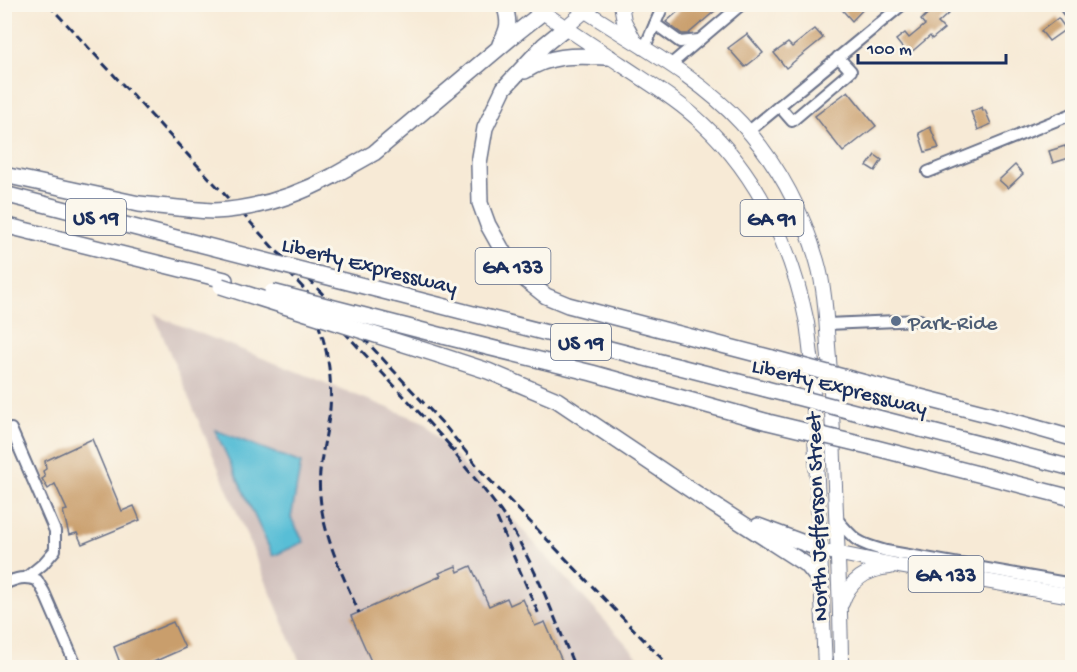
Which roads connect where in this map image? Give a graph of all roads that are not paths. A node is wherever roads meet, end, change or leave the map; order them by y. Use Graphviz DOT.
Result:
graph roads {
  1 [pos="504,4"];
  2 [pos="621,4"];
  3 [pos="742,4"];
  4 [pos="903,4"];
  5 [pos="1063,4"];
  6 [pos="662,6"];
  7 [pos="542,7"];
  8 [pos="584,7"];
  9 [pos="1072,16"];
  10 [pos="655,24"];
  11 [pos="565,28"];
  12 [pos="700,40"];
  13 [pos="642,47"];
  14 [pos="497,49"];
  15 [pos="609,57"];
  16 [pos="838,57"];
  17 [pos="670,65"];
  18 [pos="512,79"];
  19 [pos="779,106"];
  20 [pos="1072,114"];
  21 [pos="749,131"];
  22 [pos="928,172"];
  23 [pos="4,175"];
  24 [pos="4,194"];
  25 [pos="4,225"];
  26 [pos="223,283"];
  27 [pos="921,320"];
  28 [pos="827,324"];
  29 [pos="11,429"];
  30 [pos="1072,438"];
  31 [pos="1072,468"];
  32 [pos="1072,498"];
  33 [pos="736,518"];
  34 [pos="836,518"];
  35 [pos="820,549"];
  36 [pos="837,553"];
  37 [pos="899,566"];
  38 [pos="32,578"];
  39 [pos="821,582"];
  40 [pos="4,584"];
  41 [pos="1072,584"];
  42 [pos="1072,596"];
  43 [pos="841,617"];
  44 [pos="77,668"];
  45 [pos="825,668"];
  46 [pos="841,668"];
  1 -- 14 [label="highway"];
  2 -- 13 [label="main road"];
  3 -- 12 [label="street"];
  4 -- 16 [label="street"];
  5 -- 9 [label="street"];
  6 -- 10 [label="street"];
  7 -- 11 [label="main road, GA 91"];
  7 -- 14 [label="highway"];
  8 -- 11 [label="main road, GA 133"];
  8 -- 13 [label="main road, North Jefferson Street"];
  10 -- 12 [label="street"];
  10 -- 13 [label="street"];
  11 -- 15 [label="main road, GA 91"];
  11 -- 18 [label="highway, GA 133"];
  12 -- 17 [label="street"];
  13 -- 17 [label="main road, North Jefferson Street / GA 91"];
  14 -- 23 [label="highway, bridge"];
  15 -- 18 [label="highway"];
  15 -- 35 [label="main road, North Jefferson Street / GA 91"];
  16 -- 19 [label="street"];
  16 -- 19 [label="street"];
  17 -- 21 [label="main road, North Jefferson Street / GA 91"];
  18 -- 30 [label="highway, GA 133, bridge"];
  19 -- 21 [label="street"];
  20 -- 22 [label="street"];
  21 -- 28 [label="main road, North Jefferson Street / GA 91"];
  24 -- 31 [label="highway, Liberty Expressway / US 19, bridge"];
  25 -- 26 [label="highway, US 19"];
  26 -- 32 [label="highway, US 19, bridge"];
  26 -- 33 [label="highway, bridge"];
  27 -- 28 [label="street"];
  28 -- 34 [label="main road, North Jefferson Street / GA 91"];
  29 -- 38 [label="street"];
  33 -- 35 [label="highway"];
  33 -- 39 [label="highway"];
  34 -- 36 [label="main road, North Jefferson Street / GA 91"];
  34 -- 41 [label="street"];
  35 -- 36 [label="main road, GA 133"];
  35 -- 39 [label="main road, North Jefferson Street / GA 91"];
  36 -- 37 [label="main road, GA 133"];
  36 -- 43 [label="main road, North Jefferson Street / GA 91"];
  37 -- 42 [label="main road, GA 133"];
  37 -- 43 [label="main road"];
  38 -- 40 [label="street"];
  38 -- 44 [label="street"];
  39 -- 45 [label="main road, North Jefferson Street / GA 91"];
  43 -- 46 [label="main road, North Jefferson Street / GA 91"];
}
